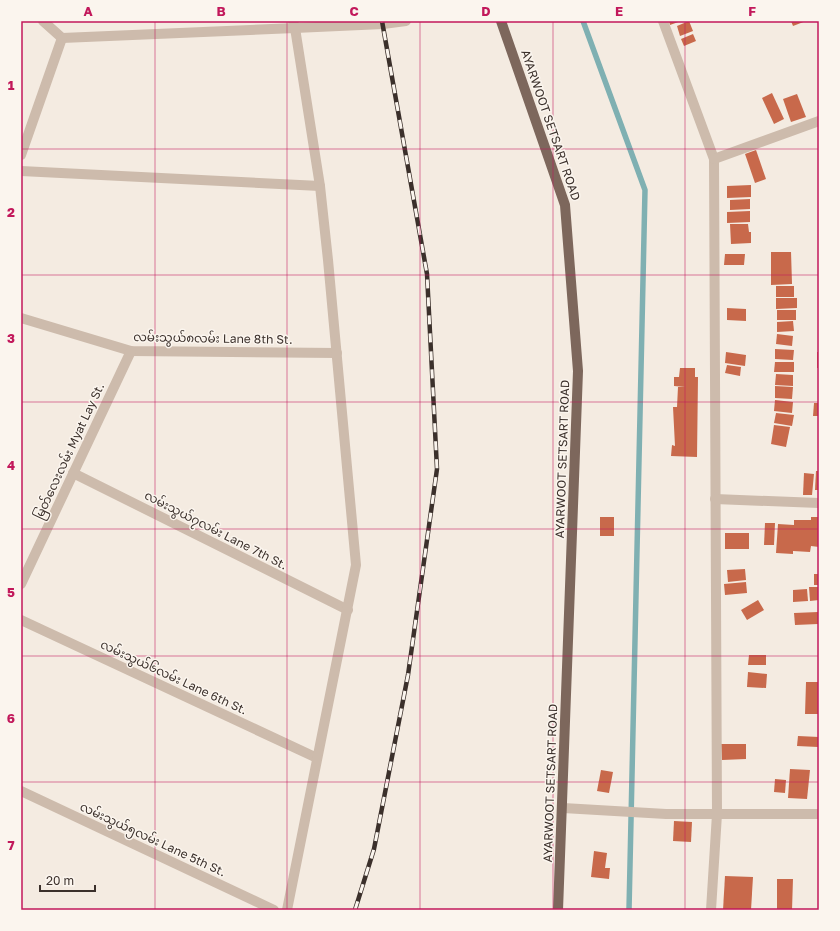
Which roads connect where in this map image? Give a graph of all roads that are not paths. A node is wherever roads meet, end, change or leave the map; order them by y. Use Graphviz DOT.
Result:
graph roads {
  1 [pos="43,21"];
  2 [pos="406,21"];
  3 [pos="501,21"];
  4 [pos="663,21"];
  5 [pos="294,25"];
  6 [pos="62,38"];
  7 [pos="819,121"];
  8 [pos="21,155"];
  9 [pos="714,159"];
  10 [pos="21,171"];
  11 [pos="320,186"];
  12 [pos="21,318"];
  13 [pos="131,351"];
  14 [pos="337,353"];
  15 [pos="73,473"];
  16 [pos="715,499"];
  17 [pos="819,504"];
  18 [pos="21,584"];
  19 [pos="348,610"];
  20 [pos="21,620"];
  21 [pos="317,758"];
  22 [pos="21,791"];
  23 [pos="562,808"];
  24 [pos="717,814"];
  25 [pos="819,814"];
  26 [pos="274,910"];
  27 [pos="287,910"];
  28 [pos="558,910"];
  29 [pos="711,910"];
  1 -- 6 [label="street"];
  2 -- 5 [label="street"];
  3 -- 23 [label="main road, AYARWOOT SETSART ROAD"];
  4 -- 9 [label="street"];
  5 -- 6 [label="street"];
  5 -- 11 [label="street"];
  6 -- 8 [label="street"];
  7 -- 9 [label="street"];
  9 -- 16 [label="street"];
  10 -- 11 [label="street"];
  11 -- 14 [label="street"];
  12 -- 13 [label="street, လမ်းသွယ်၈လမ်း Lane 8th St."];
  13 -- 14 [label="street, လမ်းသွယ်၈လမ်း Lane 8th St."];
  13 -- 15 [label="street, မြတ်လေးလမ်း Myat Lay St."];
  14 -- 19 [label="street"];
  15 -- 18 [label="street, မြတ်လေးလမ်း Myat Lay St."];
  15 -- 19 [label="street, လမ်းသွယ်၇လမ်း Lane 7th St."];
  16 -- 17 [label="street"];
  16 -- 24 [label="street"];
  19 -- 21 [label="street"];
  20 -- 21 [label="street, လမ်းသွယ်၆လမ်း Lane 6th St."];
  21 -- 27 [label="street"];
  22 -- 26 [label="street, လမ်းသွယ်၅လမ်း Lane 5th St."];
  23 -- 24 [label="street"];
  23 -- 28 [label="main road, AYARWOOT SETSART ROAD"];
  24 -- 25 [label="street"];
  24 -- 29 [label="street"];
}
